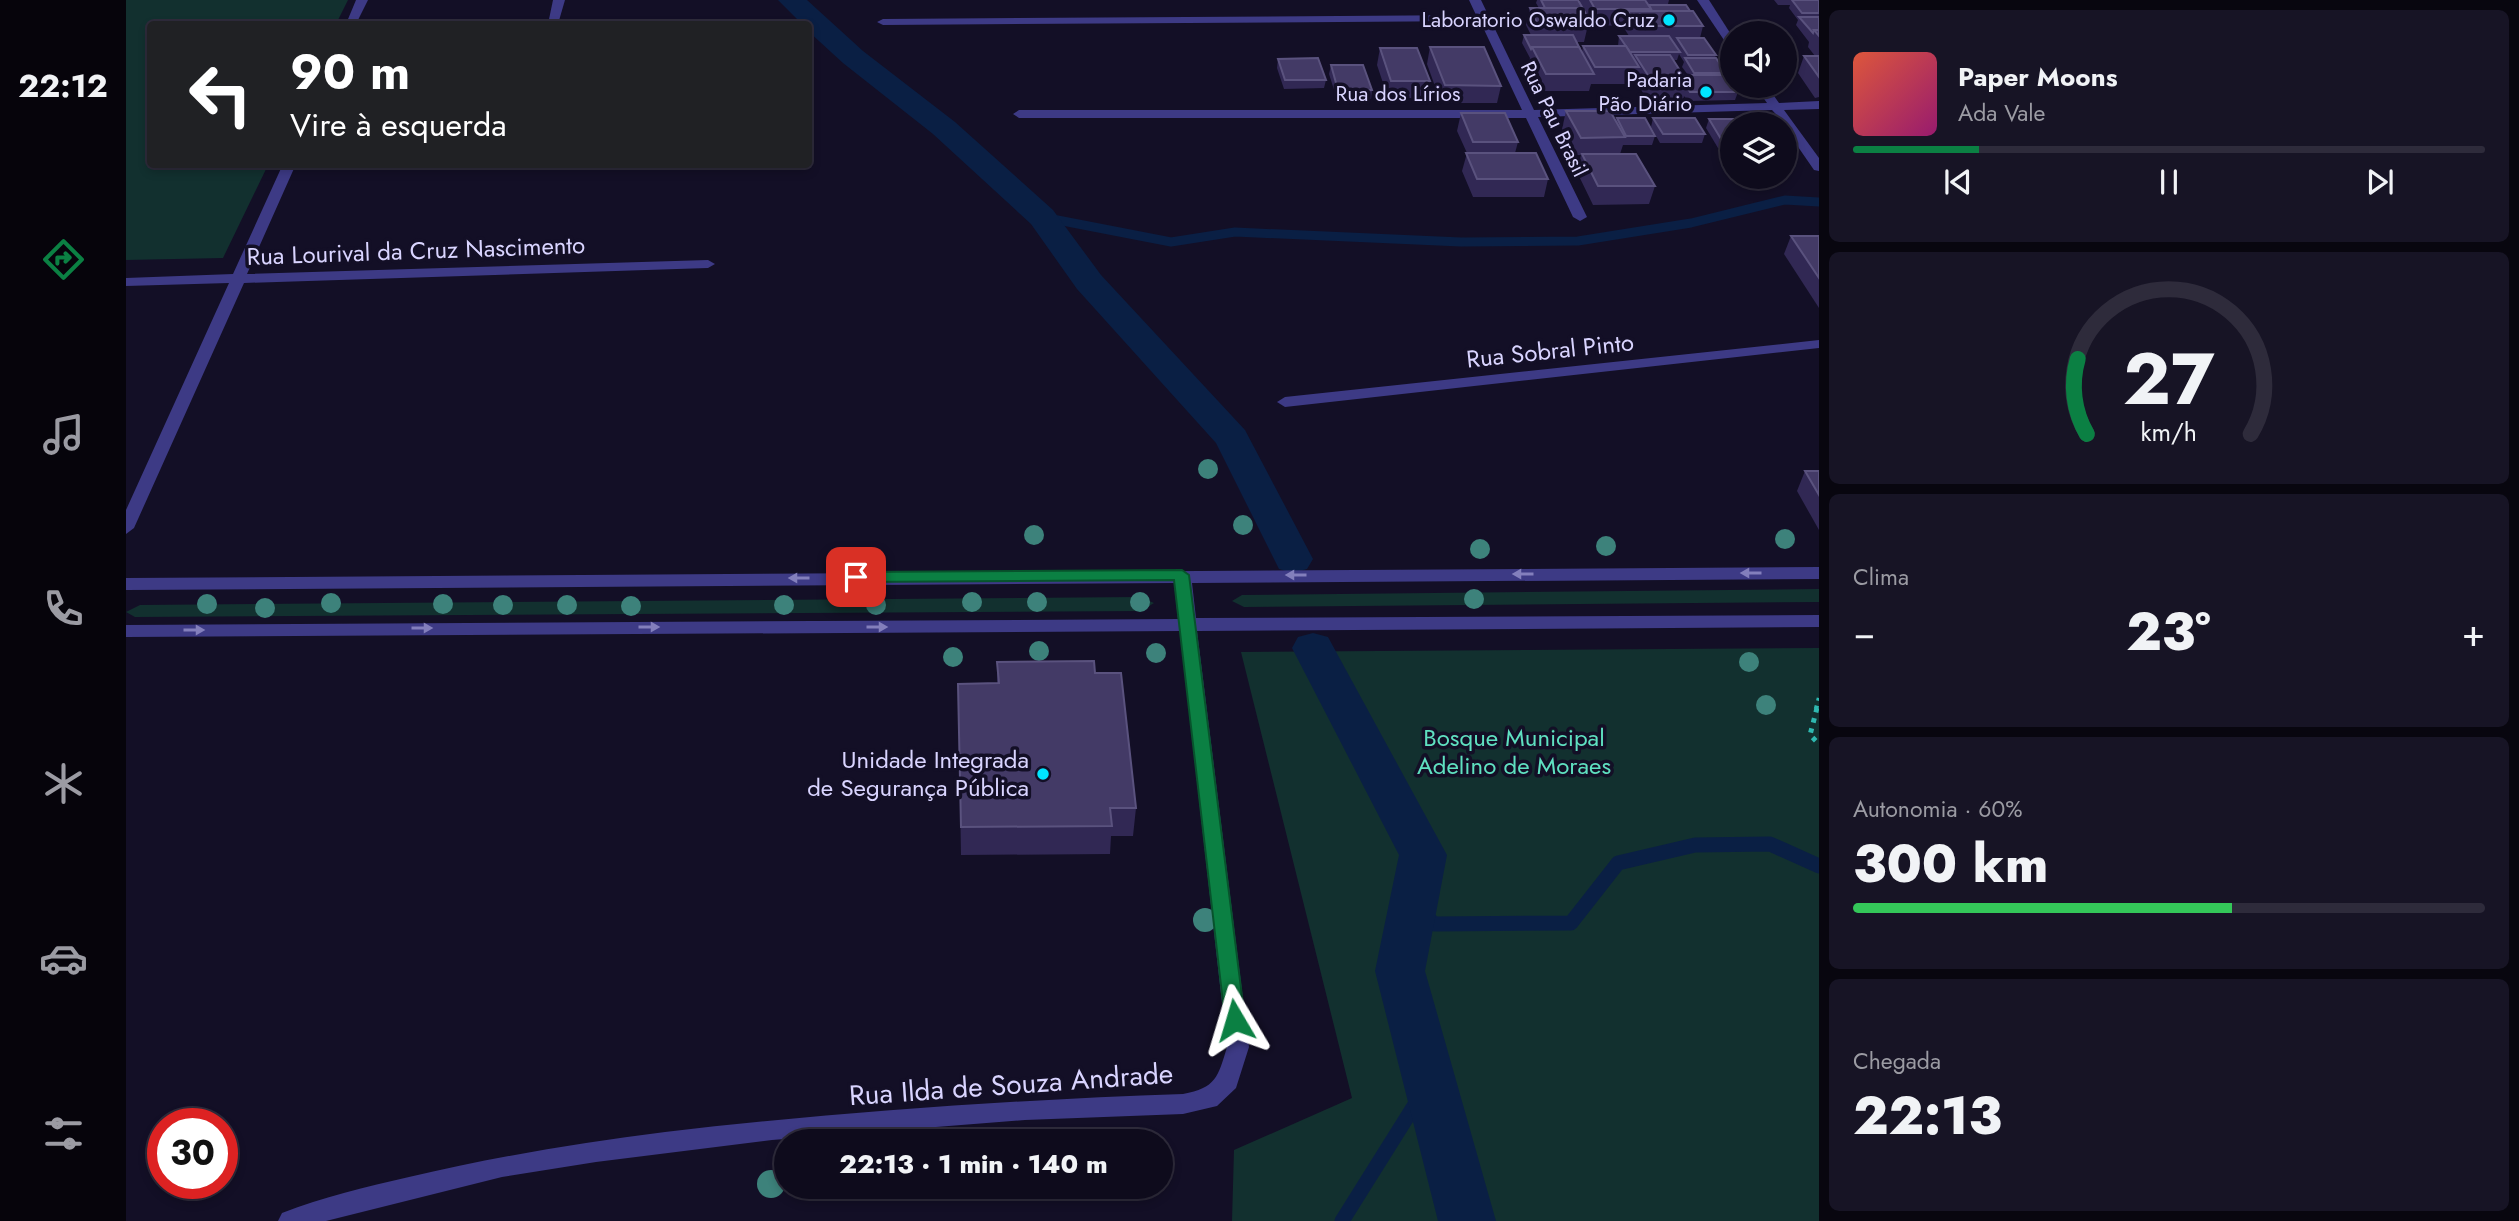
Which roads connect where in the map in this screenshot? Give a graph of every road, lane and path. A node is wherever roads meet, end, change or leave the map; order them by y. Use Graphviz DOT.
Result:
graph roads {
  1 [pos="362,0"];
  2 [pos="559,0"];
  3 [pos="1475,0"];
  4 [pos="1703,0"];
  5 [pos="1483,18"];
  6 [pos="352,21"];
  7 [pos="553,21"];
  8 [pos="883,22"];
  9 [pos="1720,26"];
  10 [pos="1770,98"];
  11 [pos="1819,105"];
  12 [pos="1777,108"];
  13 [pos="1019,114"];
  14 [pos="1530,114"];
  15 [pos="1819,167"];
  16 [pos="288,168"];
  17 [pos="1580,217"];
  18 [pos="708,264"];
  19 [pos="239,280"];
  20 [pos="126,282"];
  21 [pos="1819,344"];
  22 [pos="1285,402"];
  23 [pos="126,528"];
  24 [pos="1819,573"];
  25 [pos="1182,575"];
  26 [pos="126,584"];
  27 [pos="1819,621"];
  28 [pos="1188,625"];
  29 [pos="126,631"];
  30 [pos="1819,698"];
  31 [pos="1819,744"];
  32 [pos="290,1221"];
  1 -- 6 [label="street"];
  2 -- 7 [label="street"];
  3 -- 5 [label="street, Rua Pau Brasil"];
  4 -- 9 [label="street"];
  5 -- 8 [label="street"];
  5 -- 14 [label="street, Rua Pau Brasil"];
  10 -- 12 [label="street"];
  11 -- 12 [label="street, Rua dos Lírios"];
  12 -- 14 [label="street, Rua dos Lírios"];
  12 -- 15 [label="street"];
  13 -- 14 [label="street, Rua dos Lírios"];
  14 -- 17 [label="street, Rua Pau Brasil"];
  16 -- 19 [label="street"];
  18 -- 19 [label="street, Rua Lourival da Cruz Nascimento"];
  19 -- 20 [label="street, Rua Lourival da Cruz Nascimento"];
  19 -- 23 [label="street"];
  21 -- 22 [label="street, Rua Sobral Pinto"];
  24 -- 25 [label="street, one-way"];
  25 -- 26 [label="street, one-way"];
  25 -- 28 [label="street, Rua Ilda de Souza Andrade"];
  27 -- 28 [label="street"];
  29 -- 28 [label="street, one-way"];
  28 -- 32 [label="street, Rua Ilda de Souza Andrade"];
  30 -- 31 [label="path"];
}
